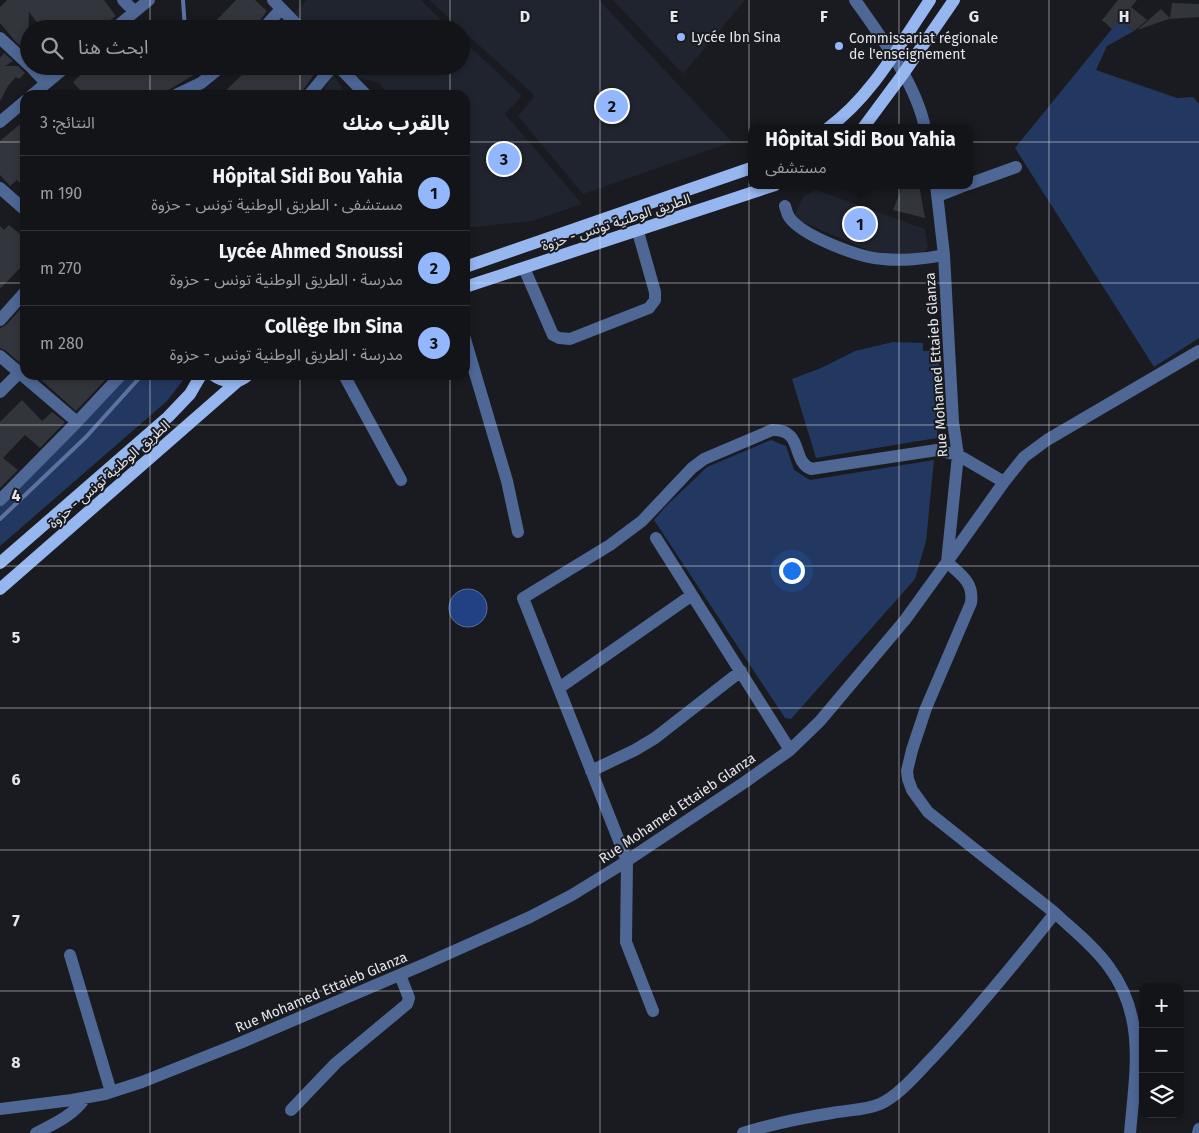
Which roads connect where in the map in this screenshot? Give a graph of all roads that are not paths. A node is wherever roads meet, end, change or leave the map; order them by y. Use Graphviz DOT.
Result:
graph roads {
  1 [pos="123,0"];
  2 [pos="148,0"];
  3 [pos="855,0"];
  4 [pos="930,0"];
  5 [pos="954,0"];
  6 [pos="277,4"];
  7 [pos="134,11"];
  8 [pos="124,20"];
  9 [pos="268,20"];
  10 [pos="292,20"];
  11 [pos="0,38"];
  12 [pos="20,57"];
  13 [pos="892,57"];
  14 [pos="903,74"];
  15 [pos="38,75"];
  16 [pos="56,75"];
  17 [pos="211,75"];
  18 [pos="326,75"];
  19 [pos="347,75"];
  20 [pos="46,83"];
  21 [pos="38,90"];
  22 [pos="186,90"];
  23 [pos="313,90"];
  24 [pos="361,90"];
  25 [pos="20,105"];
  26 [pos="0,122"];
  27 [pos="833,124"];
  28 [pos="866,124"];
  29 [pos="924,124"];
  30 [pos="1016,167"];
  31 [pos="748,169"];
  32 [pos="973,183"];
  33 [pos="0,188"];
  34 [pos="763,189"];
  35 [pos="937,190"];
  36 [pos="20,206"];
  37 [pos="785,206"];
  38 [pos="638,232"];
  39 [pos="944,255"];
  40 [pos="470,262"];
  41 [pos="524,268"];
  42 [pos="470,285"];
  43 [pos="20,298"];
  44 [pos="0,320"];
  45 [pos="1199,351"];
  46 [pos="0,356"];
  47 [pos="470,356"];
  48 [pos="19,372"];
  49 [pos="28,380"];
  50 [pos="115,380"];
  51 [pos="197,380"];
  52 [pos="220,380"];
  53 [pos="236,380"];
  54 [pos="241,380"];
  55 [pos="347,380"];
  56 [pos="0,392"];
  57 [pos="77,422"];
  58 [pos="958,455"];
  59 [pos="401,480"];
  60 [pos="1004,482"];
  61 [pos="0,500"];
  62 [pos="67,505"];
  63 [pos="80,518"];
  64 [pos="518,532"];
  65 [pos="656,538"];
  66 [pos="947,562"];
  67 [pos="0,563"];
  68 [pos="0,589"];
  69 [pos="692,595"];
  70 [pos="741,671"];
  71 [pos="559,688"];
  72 [pos="790,750"];
  73 [pos="592,771"];
  74 [pos="627,861"];
  75 [pos="1055,913"];
  76 [pos="70,955"];
  77 [pos="400,975"];
  78 [pos="653,1011"];
  79 [pos="111,1092"];
  80 [pos="85,1098"];
  81 [pos="45,1104"];
  82 [pos="0,1109"];
  83 [pos="291,1110"];
  84 [pos="53,1124"];
  85 [pos="1199,1129"];
  86 [pos="36,1133"];
  87 [pos="743,1133"];
  88 [pos="1130,1133"];
  89 [pos="1198,1133"];
  1 -- 7 [label="street"];
  2 -- 7 [label="street"];
  3 -- 13 [label="street"];
  4 -- 13 [label="main road"];
  5 -- 14 [label="main road"];
  6 -- 9 [label="street"];
  6 -- 10 [label="street"];
  7 -- 8 [label="street"];
  11 -- 12 [label="street"];
  13 -- 14 [label="street"];
  13 -- 27 [label="main road"];
  14 -- 28 [label="main road"];
  14 -- 29 [label="street"];
  15 -- 20 [label="street"];
  16 -- 20 [label="street"];
  17 -- 22 [label="street"];
  18 -- 23 [label="street"];
  19 -- 24 [label="street"];
  20 -- 21 [label="street"];
  25 -- 26 [label="street"];
  30 -- 32 [label="street"];
  31 -- 40 [label="main road, الطريق الوطنية تونس - حزوة"];
  33 -- 36 [label="street"];
  34 -- 38 [label="main road, الطريق الوطنية تونس - حزوة"];
  35 -- 39 [label="street, Rue Mohamed Ettaieb Glanza"];
  37 -- 39 [label="street"];
  38 -- 41 [label="main road, الطريق الوطنية تونس - حزوة"];
  38 -- 41 [label="street"];
  39 -- 58 [label="street, Rue Mohamed Ettaieb Glanza"];
  41 -- 42 [label="main road, الطريق الوطنية تونس - حزوة"];
  43 -- 44 [label="street"];
  45 -- 60 [label="street"];
  46 -- 48 [label="street"];
  47 -- 64 [label="street"];
  48 -- 56 [label="street"];
  49 -- 57 [label="street"];
  50 -- 57 [label="street"];
  51 -- 62 [label="main road, الطريق الوطنية تونس - حزوة"];
  52 -- 53 [label="main road"];
  54 -- 63 [label="main road, الطريق الوطنية تونس - حزوة"];
  55 -- 59 [label="street"];
  57 -- 61 [label="street"];
  58 -- 60 [label="street"];
  58 -- 66 [label="street, Rue Mohamed Ettaieb Glanza"];
  58 -- 71 [label="street"];
  60 -- 66 [label="street"];
  62 -- 63 [label="main road"];
  62 -- 67 [label="main road, الطريق الوطنية تونس - حزوة"];
  63 -- 68 [label="main road, الطريق الوطنية تونس - حزوة"];
  65 -- 69 [label="street"];
  66 -- 72 [label="street, Rue Mohamed Ettaieb Glanza"];
  66 -- 75 [label="street"];
  69 -- 70 [label="street"];
  69 -- 71 [label="street"];
  70 -- 72 [label="street"];
  70 -- 73 [label="street"];
  71 -- 73 [label="street"];
  72 -- 74 [label="street, Rue Mohamed Ettaieb Glanza"];
  73 -- 74 [label="street"];
  74 -- 77 [label="street, Rue Mohamed Ettaieb Glanza"];
  74 -- 78 [label="street"];
  75 -- 87 [label="street"];
  75 -- 88 [label="street"];
  76 -- 79 [label="street"];
  77 -- 79 [label="street, Rue Mohamed Ettaieb Glanza"];
  77 -- 83 [label="street"];
  79 -- 80 [label="street, Rue Mohamed Ettaieb Glanza"];
  80 -- 81 [label="street, Rue Mohamed Ettaieb Glanza"];
  80 -- 84 [label="street"];
  81 -- 82 [label="street, Rue Mohamed Ettaieb Glanza"];
  81 -- 84 [label="street"];
  84 -- 86 [label="street"];
  85 -- 89 [label="street"];
}
